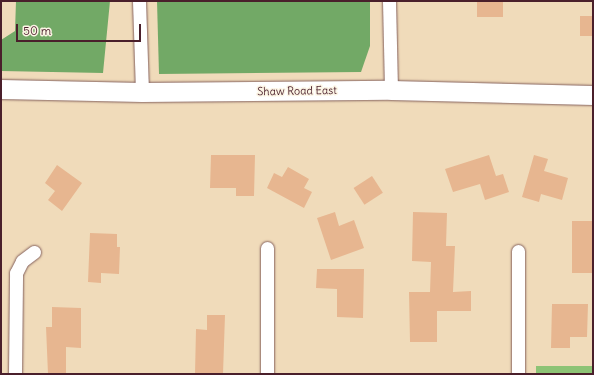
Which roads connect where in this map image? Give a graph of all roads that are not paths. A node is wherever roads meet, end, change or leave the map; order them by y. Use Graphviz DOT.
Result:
graph roads {
  1 [pos="139,1"];
  2 [pos="389,1"];
  3 [pos="1,89"];
  4 [pos="391,90"];
  5 [pos="142,92"];
  6 [pos="593,94"];
  7 [pos="267,248"];
  8 [pos="34,252"];
  9 [pos="518,252"];
  10 [pos="15,374"];
  11 [pos="267,374"];
  12 [pos="518,374"];
  1 -- 5 [label="street"];
  2 -- 4 [label="street"];
  3 -- 5 [label="main road, Shaw Road East"];
  4 -- 5 [label="main road, Shaw Road East"];
  4 -- 6 [label="main road, Shaw Road East"];
  7 -- 11 [label="street"];
  8 -- 10 [label="street"];
  9 -- 12 [label="street"];
}
